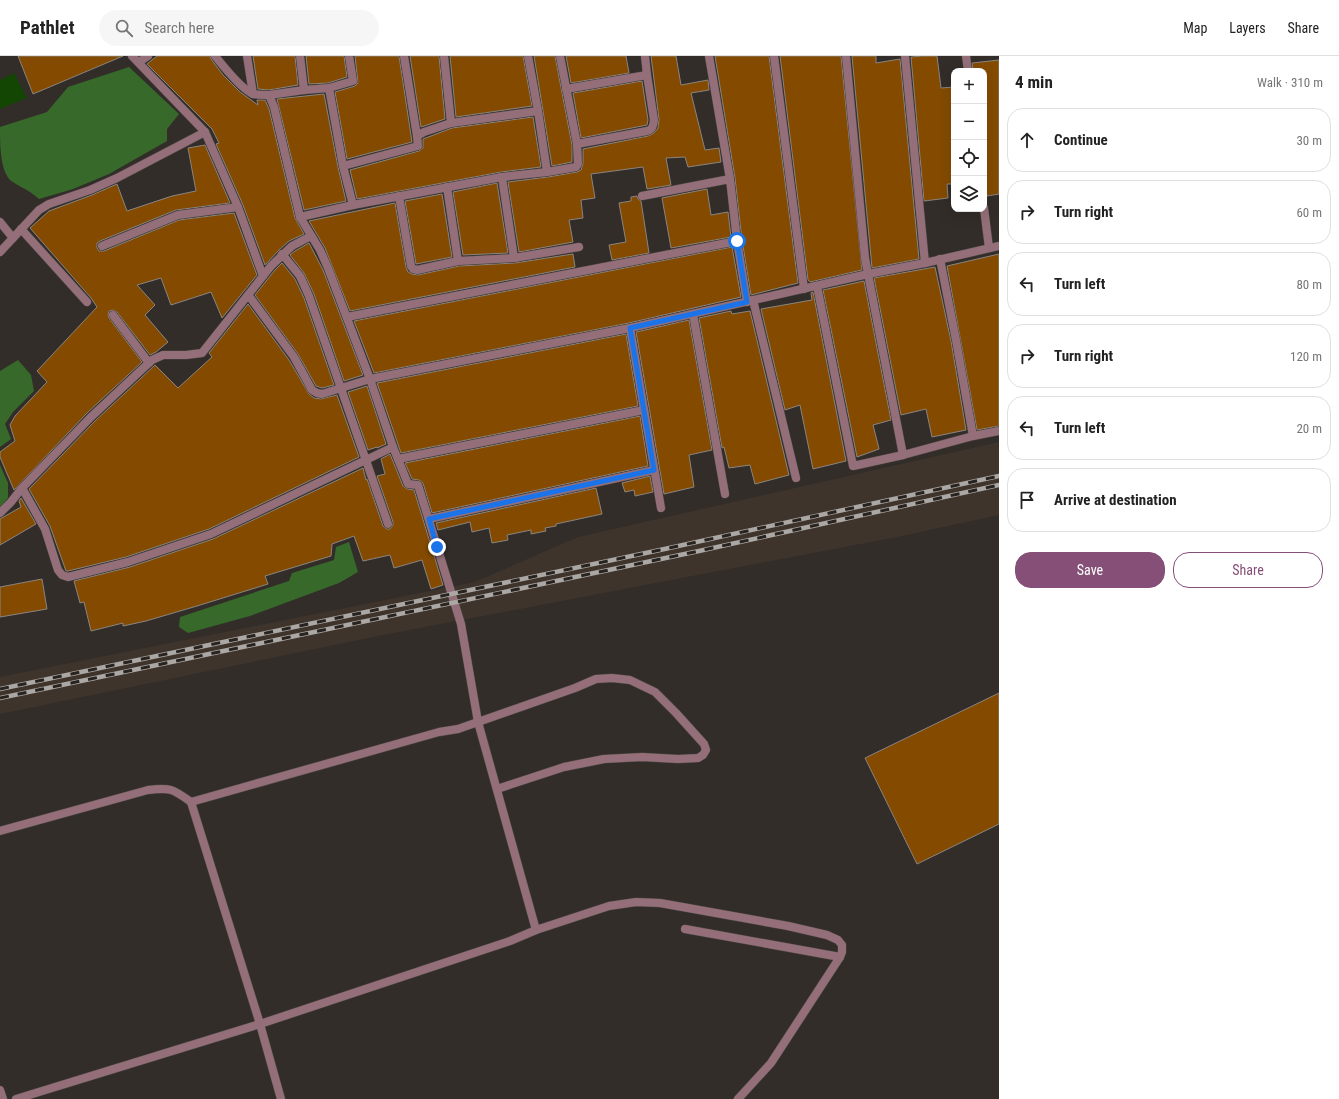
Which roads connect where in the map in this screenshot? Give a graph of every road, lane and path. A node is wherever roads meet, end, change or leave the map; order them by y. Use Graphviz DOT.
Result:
graph roads {
  1 [pos="132,56"];
  2 [pos="148,56"];
  3 [pos="215,56"];
  4 [pos="247,56"];
  5 [pos="300,56"];
  6 [pos="349,56"];
  7 [pos="404,56"];
  8 [pos="444,56"];
  9 [pos="528,56"];
  10 [pos="560,56"];
  11 [pos="645,56"];
  12 [pos="709,56"];
  13 [pos="774,56"];
  14 [pos="846,56"];
  15 [pos="905,56"];
  16 [pos="966,56"];
  17 [pos="139,62"];
  18 [pos="968,68"];
  19 [pos="647,75"];
  20 [pos="329,88"];
  21 [pos="566,89"];
  22 [pos="304,90"];
  23 [pos="253,94"];
  24 [pos="269,95"];
  25 [pos="538,111"];
  26 [pos="451,122"];
  27 [pos="205,132"];
  28 [pos="417,136"];
  29 [pos="577,144"];
  30 [pos="343,166"];
  31 [pos="547,172"];
  32 [pos="502,177"];
  33 [pos="730,179"];
  34 [pos="447,187"];
  35 [pos="399,196"];
  36 [pos="642,196"];
  37 [pos="353,205"];
  38 [pos="238,207"];
  39 [pos="984,212"];
  40 [pos="300,217"];
  41 [pos="0,222"];
  42 [pos="22,229"];
  43 [pos="311,236"];
  44 [pos="13,238"];
  45 [pos="737,241"];
  46 [pos="102,246"];
  47 [pos="999,246"];
  48 [pos="580,247"];
  49 [pos="989,248"];
  50 [pos="0,252"];
  51 [pos="282,254"];
  52 [pos="514,258"];
  53 [pos="940,259"];
  54 [pos="458,261"];
  55 [pos="925,263"];
  56 [pos="868,274"];
  57 [pos="263,276"];
  58 [pos="817,286"];
  59 [pos="804,289"];
  60 [pos="249,296"];
  61 [pos="750,301"];
  62 [pos="87,302"];
  63 [pos="693,314"];
  64 [pos="113,315"];
  65 [pos="347,317"];
  66 [pos="630,328"];
  67 [pos="149,363"];
  68 [pos="370,379"];
  69 [pos="340,388"];
  70 [pos="644,410"];
  71 [pos="999,431"];
  72 [pos="973,436"];
  73 [pos="393,447"];
  74 [pos="903,455"];
  75 [pos="366,459"];
  76 [pos="398,459"];
  77 [pos="654,470"];
  78 [pos="796,478"];
  79 [pos="22,488"];
  80 [pos="725,494"];
  81 [pos="661,508"];
  82 [pos="0,513"];
  83 [pos="429,519"];
  84 [pos="388,524"];
  85 [pos="478,722"];
  86 [pos="497,789"];
  87 [pos="191,802"];
  88 [pos="0,831"];
  89 [pos="685,929"];
  90 [pos="536,930"];
  91 [pos="840,957"];
  92 [pos="260,1024"];
  93 [pos="0,1090"];
  94 [pos="3,1099"];
  95 [pos="16,1099"];
  96 [pos="281,1099"];
  97 [pos="738,1099"];
  1 -- 17 [label="street"];
  2 -- 17 [label="street"];
  3 -- 23 [label="street"];
  4 -- 23 [label="street"];
  5 -- 22 [label="street"];
  6 -- 20 [label="street"];
  7 -- 28 [label="street"];
  8 -- 26 [label="street"];
  9 -- 25 [label="street"];
  10 -- 21 [label="street"];
  11 -- 19 [label="street"];
  12 -- 33 [label="street"];
  13 -- 59 [label="street"];
  14 -- 56 [label="street"];
  15 -- 55 [label="street"];
  16 -- 18 [label="street"];
  17 -- 27 [label="street"];
  19 -- 21 [label="street"];
  19 -- 29 [label="street"];
  20 -- 22 [label="street"];
  20 -- 30 [label="street"];
  21 -- 29 [label="street"];
  22 -- 24 [label="street"];
  23 -- 24 [label="street"];
  24 -- 40 [label="street"];
  25 -- 26 [label="street"];
  25 -- 31 [label="street"];
  26 -- 28 [label="street"];
  27 -- 38 [label="street"];
  27 -- 42 [label="street"];
  28 -- 30 [label="street"];
  29 -- 31 [label="street"];
  30 -- 37 [label="street"];
  31 -- 32 [label="street"];
  32 -- 34 [label="street"];
  32 -- 52 [label="street"];
  33 -- 36 [label="street"];
  33 -- 45 [label="street"];
  34 -- 35 [label="street"];
  34 -- 54 [label="street"];
  35 -- 37 [label="street"];
  35 -- 54 [label="street"];
  37 -- 40 [label="street"];
  38 -- 46 [label="street"];
  38 -- 57 [label="street"];
  39 -- 49 [label="street"];
  40 -- 43 [label="street"];
  41 -- 44 [label="street"];
  42 -- 44 [label="street"];
  42 -- 62 [label="street"];
  43 -- 51 [label="street"];
  43 -- 65 [label="street"];
  44 -- 50 [label="street"];
  45 -- 61 [label="street"];
  45 -- 65 [label="street"];
  47 -- 49 [label="street"];
  48 -- 52 [label="street"];
  49 -- 53 [label="street"];
  51 -- 57 [label="street"];
  51 -- 69 [label="street"];
  52 -- 54 [label="street"];
  53 -- 55 [label="street"];
  53 -- 72 [label="street"];
  55 -- 56 [label="street"];
  56 -- 58 [label="street"];
  56 -- 74 [label="street"];
  57 -- 60 [label="street"];
  58 -- 59 [label="street"];
  58 -- 74 [label="street"];
  59 -- 61 [label="street"];
  60 -- 67 [label="street"];
  60 -- 69 [label="street"];
  61 -- 63 [label="street"];
  61 -- 78 [label="street"];
  63 -- 66 [label="street"];
  63 -- 80 [label="street"];
  64 -- 67 [label="street"];
  65 -- 68 [label="street"];
  66 -- 68 [label="street"];
  66 -- 70 [label="street"];
  67 -- 79 [label="street"];
  68 -- 69 [label="street"];
  68 -- 73 [label="street"];
  69 -- 75 [label="street"];
  70 -- 76 [label="street"];
  70 -- 77 [label="street"];
  71 -- 72 [label="street"];
  72 -- 74 [label="street"];
  73 -- 75 [label="street"];
  73 -- 76 [label="street"];
  75 -- 79 [label="street"];
  75 -- 84 [label="street"];
  76 -- 83 [label="street"];
  77 -- 81 [label="street"];
  77 -- 83 [label="street"];
  79 -- 82 [label="street"];
  83 -- 85 [label="street"];
  85 -- 86 [label="street"];
  85 -- 86 [label="street"];
  85 -- 87 [label="street"];
  86 -- 90 [label="street"];
  87 -- 88 [label="street"];
  87 -- 92 [label="street"];
  89 -- 91 [label="street"];
  90 -- 91 [label="street"];
  90 -- 92 [label="street"];
  91 -- 97 [label="street"];
  92 -- 95 [label="street"];
  92 -- 96 [label="street"];
  93 -- 94 [label="street"];
}
